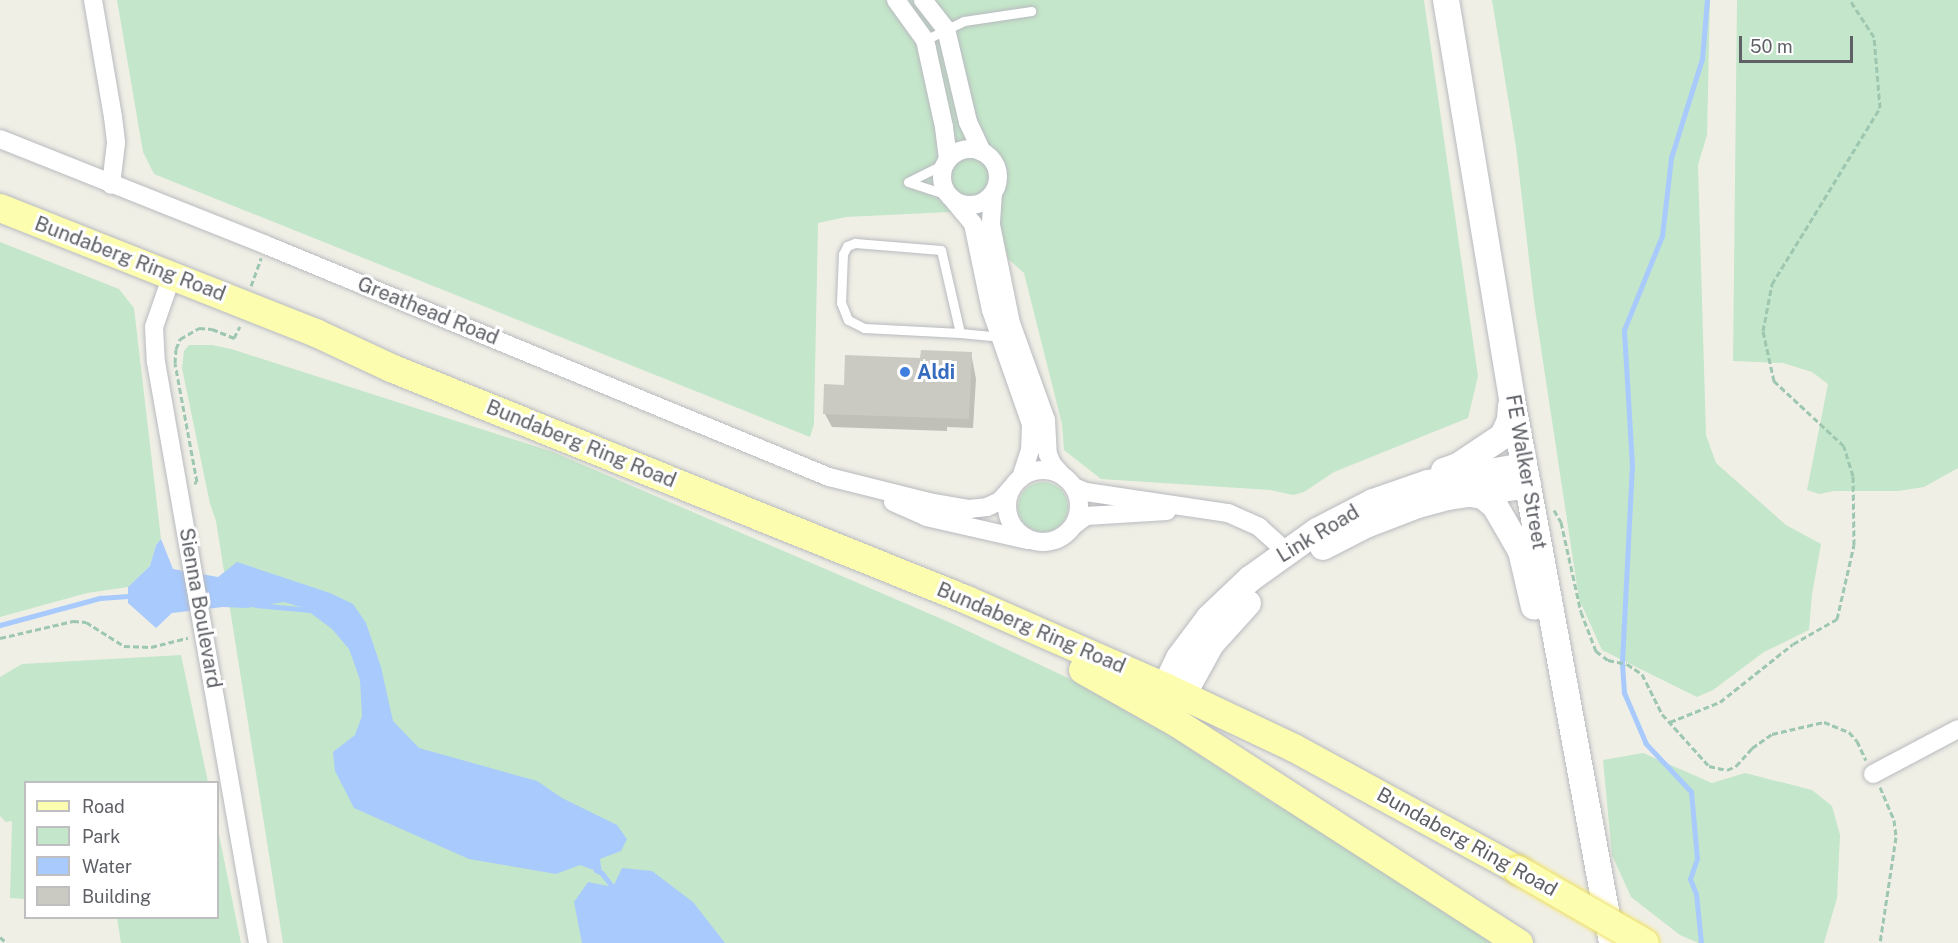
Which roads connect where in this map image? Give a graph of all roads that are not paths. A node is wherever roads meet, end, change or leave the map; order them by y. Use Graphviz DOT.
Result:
graph roads {
  1 [pos="93,0"];
  2 [pos="896,0"];
  3 [pos="923,0"];
  4 [pos="1446,0"];
  5 [pos="1031,12"];
  6 [pos="946,29"];
  7 [pos="924,40"];
  8 [pos="0,139"];
  9 [pos="982,152"];
  10 [pos="947,162"];
  11 [pos="111,185"];
  12 [pos="993,193"];
  13 [pos="951,198"];
  14 [pos="0,208"];
  15 [pos="0,225"];
  16 [pos="169,283"];
  17 [pos="960,333"];
  18 [pos="1007,338"];
  19 [pos="1512,399"];
  20 [pos="1526,476"];
  21 [pos="1068,481"];
  22 [pos="1017,482"];
  23 [pos="855,485"];
  24 [pos="1470,494"];
  25 [pos="1373,502"];
  26 [pos="1205,509"];
  27 [pos="1074,525"];
  28 [pos="1041,543"];
  29 [pos="1291,558"];
  30 [pos="967,600"];
  31 [pos="1174,691"];
  32 [pos="1958,729"];
  33 [pos="1573,730"];
  34 [pos="1873,774"];
  35 [pos="258,943"];
  36 [pos="1519,943"];
  37 [pos="1612,943"];
  38 [pos="1645,943"];
  1 -- 11 [label="street"];
  2 -- 7 [label="street"];
  3 -- 6 [label="street"];
  4 -- 19 [label="main road, FE Walker Street"];
  5 -- 6 [label="lane"];
  6 -- 7 [label="lane"];
  6 -- 9 [label="street"];
  7 -- 10 [label="street"];
  8 -- 11 [label="street, Greathead Road"];
  9 -- 10 [label="street"];
  9 -- 12 [label="street"];
  10 -- 13 [label="street"];
  10 -- 13 [label="lane"];
  11 -- 23 [label="street, Greathead Road"];
  12 -- 13 [label="street"];
  12 -- 18 [label="street"];
  13 -- 18 [label="street"];
  14 -- 16 [label="main road, Bundaberg Ring Road"];
  15 -- 16 [label="main road, Bundaberg Ring Road"];
  16 -- 30 [label="main road, Bundaberg Ring Road"];
  16 -- 35 [label="street, Sienna Boulevard"];
  17 -- 17 [label="lane"];
  17 -- 18 [label="lane"];
  18 -- 21 [label="street"];
  18 -- 22 [label="street"];
  19 -- 20 [label="main road, FE Walker Street"];
  19 -- 25 [label="main road"];
  20 -- 24 [label="main road, Link Road"];
  20 -- 25 [label="main road, Link Road"];
  20 -- 33 [label="main road, FE Walker Street"];
  21 -- 22 [label="street"];
  21 -- 26 [label="street"];
  21 -- 27 [label="street"];
  22 -- 23 [label="street, Greathead Road"];
  22 -- 28 [label="street"];
  23 -- 28 [label="street, Greathead Road"];
  24 -- 29 [label="main road, Link Road"];
  24 -- 33 [label="main road"];
  25 -- 29 [label="main road, Link Road"];
  26 -- 27 [label="street"];
  26 -- 29 [label="street"];
  27 -- 28 [label="street"];
  29 -- 31 [label="main road, Link Road"];
  30 -- 31 [label="main road, Bundaberg Ring Road"];
  30 -- 36 [label="main road"];
  31 -- 38 [label="main road, Bundaberg Ring Road, bridge"];
  32 -- 34 [label="street"];
  33 -- 37 [label="main road, FE Walker Street"];
}
